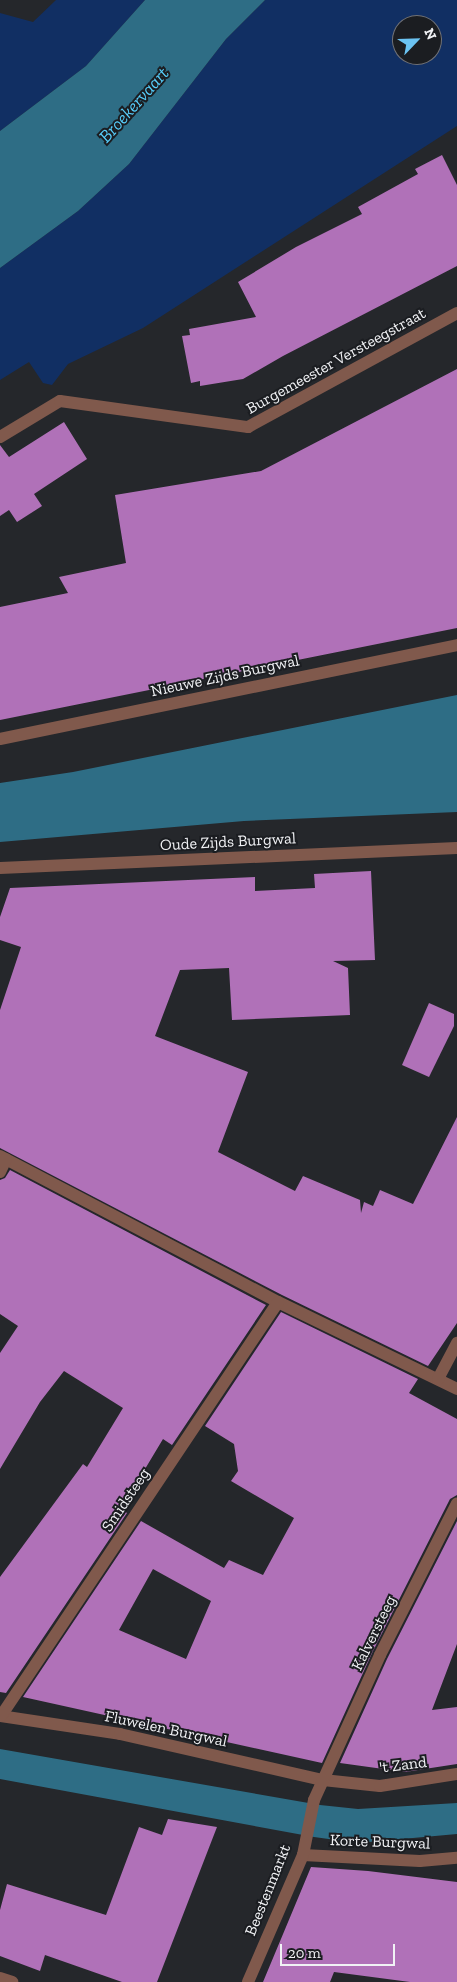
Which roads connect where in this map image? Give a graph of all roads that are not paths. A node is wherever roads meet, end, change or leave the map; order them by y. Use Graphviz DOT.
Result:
graph roads {
  1 [pos="457,313"];
  2 [pos="0,438"];
  3 [pos="457,645"];
  4 [pos="0,739"];
  5 [pos="457,848"];
  6 [pos="0,868"];
  7 [pos="3,1157"];
  8 [pos="0,1172"];
  9 [pos="278,1302"];
  10 [pos="457,1343"];
  11 [pos="438,1379"];
  12 [pos="457,1389"];
  13 [pos="457,1503"];
  14 [pos="1,1716"];
  15 [pos="457,1774"];
  16 [pos="323,1780"];
  17 [pos="302,1855"];
  18 [pos="457,1858"];
  19 [pos="0,1978"];
  20 [pos="12,1982"];
  21 [pos="248,1982"];
  1 -- 2 [label="street, Burgemeester Versteegstraat"];
  3 -- 4 [label="street, Nieuwe Zijds Burgwal"];
  5 -- 6 [label="street, Oude Zijds Burgwal"];
  7 -- 8 [label="street"];
  7 -- 9 [label="street"];
  9 -- 11 [label="street"];
  9 -- 14 [label="street, Smidsteeg"];
  10 -- 11 [label="street"];
  11 -- 12 [label="street"];
  13 -- 16 [label="street, Kalversteeg"];
  14 -- 16 [label="street, Fluwelen Burgwal"];
  15 -- 16 [label="street, 't Zand"];
  16 -- 17 [label="street, Beestenmarkt"];
  17 -- 18 [label="street, Korte Burgwal"];
  17 -- 21 [label="street, Beestenmarkt"];
  19 -- 20 [label="street"];
}
